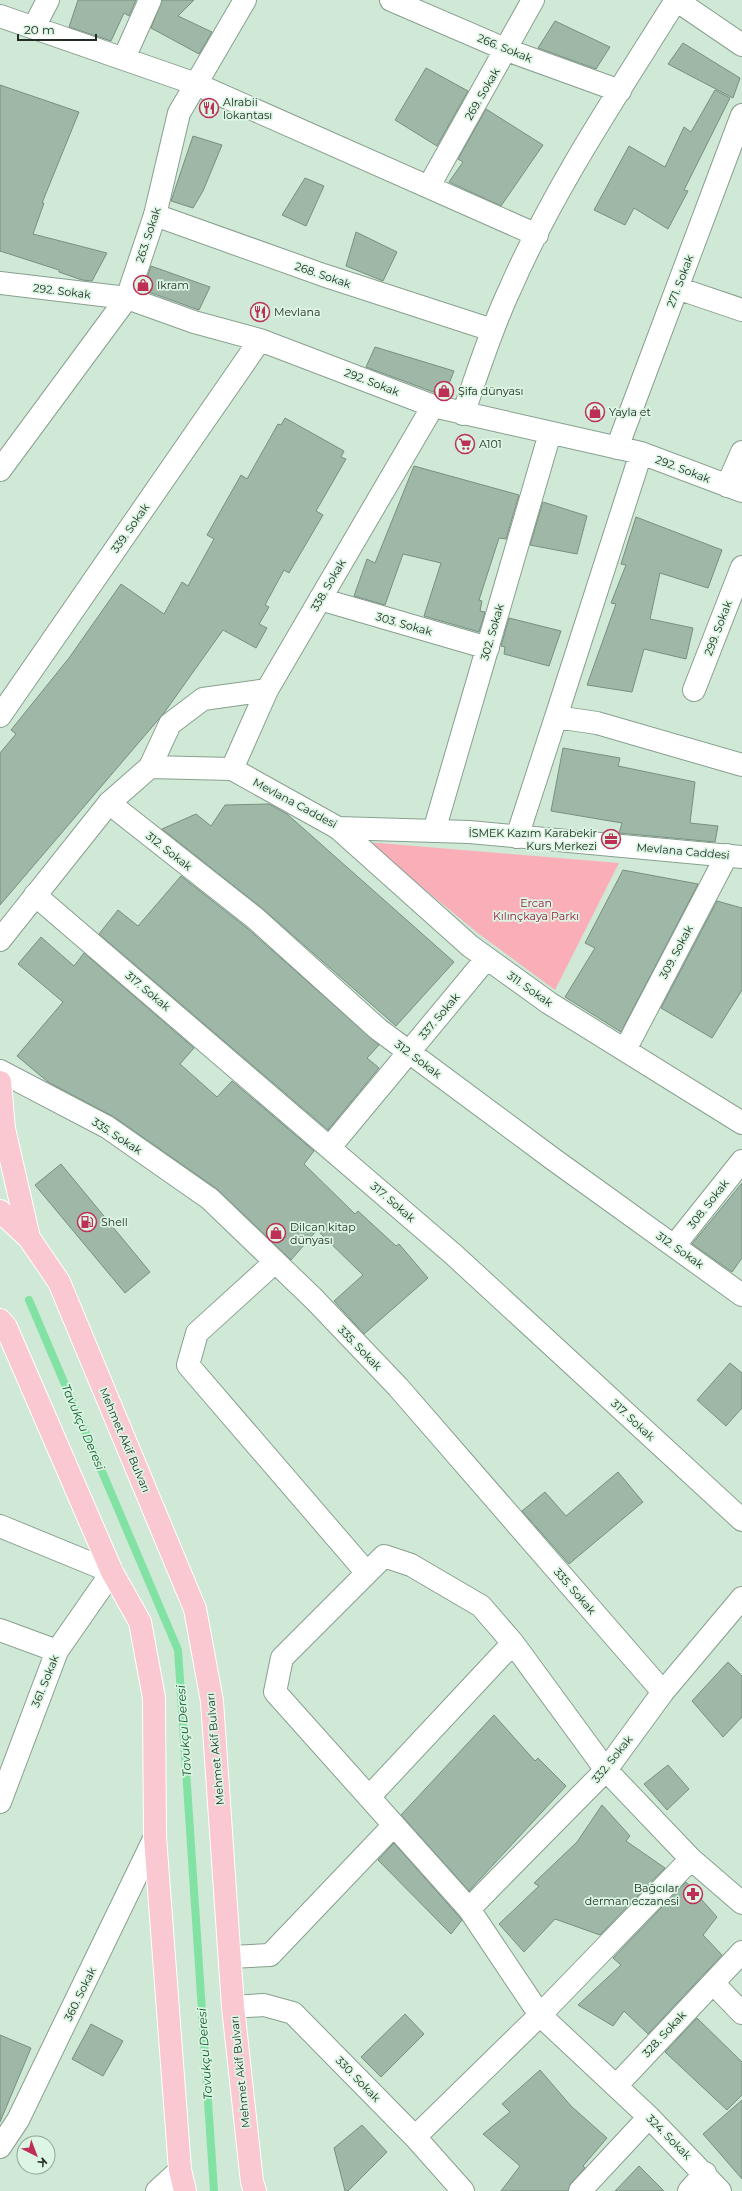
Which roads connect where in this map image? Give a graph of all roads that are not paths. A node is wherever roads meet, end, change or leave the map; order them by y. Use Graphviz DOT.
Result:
graph roads {
  1 [pos="48,0"];
  2 [pos="150,0"];
  3 [pos="245,0"];
  4 [pos="391,0"];
  5 [pos="533,0"];
  6 [pos="676,0"];
  7 [pos="0,16"];
  8 [pos="34,26"];
  9 [pos="742,45"];
  10 [pos="507,50"];
  11 [pos="124,58"];
  12 [pos="196,84"];
  13 [pos="620,91"];
  14 [pos="742,115"];
  15 [pos="429,186"];
  16 [pos="155,215"];
  17 [pos="537,235"];
  18 [pos="0,283"];
  19 [pos="677,288"];
  20 [pos="127,298"];
  21 [pos="742,310"];
  22 [pos="492,330"];
  23 [pos="260,340"];
  24 [pos="433,406"];
  25 [pos="463,414"];
  26 [pos="550,433"];
  27 [pos="617,448"];
  28 [pos="742,452"];
  29 [pos="641,453"];
  30 [pos="0,470"];
  31 [pos="735,489"];
  32 [pos="742,567"];
  33 [pos="320,600"];
  34 [pos="488,648"];
  35 [pos="267,690"];
  36 [pos="694,690"];
  37 [pos="0,716"];
  38 [pos="556,718"];
  39 [pos="742,765"];
  40 [pos="150,767"];
  41 [pos="232,769"];
  42 [pos="109,803"];
  43 [pos="338,828"];
  44 [pos="434,831"];
  45 [pos="518,837"];
  46 [pos="735,856"];
  47 [pos="35,895"];
  48 [pos="0,940"];
  49 [pos="487,958"];
  50 [pos="625,1050"];
  51 [pos="409,1052"];
  52 [pos="0,1071"];
  53 [pos="0,1082"];
  54 [pos="742,1123"];
  55 [pos="330,1147"];
  56 [pos="742,1161"];
  57 [pos="0,1211"];
  58 [pos="29,1238"];
  59 [pos="674,1246"];
  60 [pos="275,1262"];
  61 [pos="742,1295"];
  62 [pos="0,1320"];
  63 [pos="742,1520"];
  64 [pos="0,1526"];
  65 [pos="112,1572"];
  66 [pos="367,1573"];
  67 [pos="742,1598"];
  68 [pos="0,1630"];
  69 [pos="513,1643"];
  70 [pos="57,1651"];
  71 [pos="663,1692"];
  72 [pos="606,1770"];
  73 [pos="368,1797"];
  74 [pos="0,1802"];
  75 [pos="394,1825"];
  76 [pos="155,1837"];
  77 [pos="691,1858"];
  78 [pos="742,1902"];
  79 [pos="469,1909"];
  80 [pos="742,1952"];
  81 [pos="230,1957"];
  82 [pos="713,1983"];
  83 [pos="233,2007"];
  84 [pos="742,2013"];
  85 [pos="540,2015"];
  86 [pos="616,2086"];
  87 [pos="649,2118"];
  88 [pos="415,2137"];
  89 [pos="0,2147"];
  90 [pos="180,2170"];
  91 [pos="705,2173"];
  92 [pos="157,2191"];
  93 [pos="185,2191"];
  94 [pos="254,2191"];
  95 [pos="463,2191"];
  96 [pos="580,2191"];
  97 [pos="689,2191"];
  98 [pos="720,2191"];
  1 -- 8 [label="street"];
  2 -- 11 [label="street"];
  3 -- 12 [label="street, 263. Sokak"];
  4 -- 10 [label="street, 266. Sokak"];
  5 -- 10 [label="street, 269. Sokak"];
  6 -- 9 [label="street"];
  6 -- 13 [label="street"];
  7 -- 8 [label="street"];
  8 -- 11 [label="street"];
  10 -- 13 [label="street, 266. Sokak"];
  10 -- 15 [label="street, 269. Sokak"];
  11 -- 12 [label="street"];
  12 -- 15 [label="street"];
  12 -- 16 [label="street, 263. Sokak"];
  13 -- 17 [label="street"];
  14 -- 19 [label="street, 271. Sokak"];
  15 -- 17 [label="street"];
  16 -- 20 [label="street, 263. Sokak"];
  16 -- 22 [label="street, 268. Sokak"];
  17 -- 22 [label="street"];
  18 -- 20 [label="street, 292. Sokak"];
  19 -- 21 [label="street"];
  19 -- 27 [label="street, 271. Sokak"];
  20 -- 23 [label="street, 292. Sokak"];
  20 -- 30 [label="street, 263. Sokak"];
  22 -- 25 [label="street"];
  23 -- 24 [label="street, 292. Sokak"];
  23 -- 37 [label="street, 339. Sokak"];
  24 -- 25 [label="street, 292. Sokak"];
  24 -- 33 [label="street, 338. Sokak"];
  25 -- 26 [label="street, 292. Sokak"];
  26 -- 27 [label="street, 292. Sokak"];
  26 -- 34 [label="street, 302. Sokak"];
  27 -- 29 [label="street, 292. Sokak"];
  28 -- 31 [label="street"];
  29 -- 31 [label="street, 292. Sokak"];
  29 -- 38 [label="street"];
  32 -- 36 [label="street, 299. Sokak"];
  33 -- 34 [label="street, 303. Sokak"];
  33 -- 35 [label="street, 338. Sokak"];
  34 -- 44 [label="street, 302. Sokak"];
  35 -- 40 [label="street"];
  35 -- 41 [label="street, 338. Sokak"];
  38 -- 39 [label="street"];
  38 -- 45 [label="street"];
  40 -- 41 [label="street, Mevlana Caddesi"];
  40 -- 42 [label="street"];
  41 -- 43 [label="street, Mevlana Caddesi"];
  42 -- 47 [label="street"];
  42 -- 51 [label="street, 312. Sokak"];
  43 -- 44 [label="street, Mevlana Caddesi"];
  43 -- 49 [label="street, 311. Sokak"];
  44 -- 45 [label="street, Mevlana Caddesi"];
  45 -- 46 [label="street, Mevlana Caddesi"];
  46 -- 50 [label="street, 309. Sokak"];
  47 -- 48 [label="street"];
  47 -- 55 [label="street, 317. Sokak"];
  49 -- 50 [label="street, 311. Sokak"];
  49 -- 51 [label="street, 337. Sokak"];
  50 -- 54 [label="street, 311. Sokak"];
  51 -- 55 [label="street, 337. Sokak"];
  51 -- 59 [label="street, 312. Sokak"];
  52 -- 60 [label="street, 335. Sokak"];
  53 -- 58 [label="main road"];
  55 -- 63 [label="street, 317. Sokak"];
  56 -- 59 [label="street, 308. Sokak"];
  57 -- 58 [label="main road, Mehmet Akif Bulvarı"];
  58 -- 81 [label="main road, Mehmet Akif Bulvarı"];
  59 -- 61 [label="street, 312. Sokak"];
  60 -- 66 [label="street"];
  60 -- 71 [label="street, 335. Sokak"];
  62 -- 65 [label="main road"];
  64 -- 65 [label="street"];
  65 -- 70 [label="street, 361. Sokak"];
  65 -- 76 [label="main road"];
  66 -- 69 [label="street"];
  66 -- 73 [label="street, 324. Sokak"];
  67 -- 71 [label="street, 332. Sokak"];
  68 -- 70 [label="street"];
  69 -- 72 [label="street"];
  69 -- 73 [label="street"];
  70 -- 74 [label="street, 361. Sokak"];
  71 -- 72 [label="street, 332. Sokak"];
  72 -- 77 [label="street"];
  72 -- 79 [label="street, 332. Sokak"];
  73 -- 75 [label="street, 324. Sokak"];
  75 -- 79 [label="street, 324. Sokak"];
  75 -- 81 [label="street"];
  76 -- 89 [label="street, 360. Sokak"];
  76 -- 90 [label="main road"];
  77 -- 78 [label="street"];
  77 -- 85 [label="street"];
  79 -- 85 [label="street, 324. Sokak"];
  80 -- 82 [label="street, 328. Sokak"];
  81 -- 83 [label="main road, Mehmet Akif Bulvarı"];
  82 -- 84 [label="street"];
  82 -- 86 [label="street, 328. Sokak"];
  83 -- 88 [label="street, 330. Sokak"];
  83 -- 94 [label="main road, Mehmet Akif Bulvarı"];
  85 -- 86 [label="street, 324. Sokak"];
  85 -- 88 [label="street"];
  86 -- 87 [label="street, 324. Sokak"];
  87 -- 91 [label="street, 324. Sokak"];
  87 -- 96 [label="street"];
  88 -- 95 [label="street, 330. Sokak"];
  90 -- 92 [label="street"];
  90 -- 93 [label="main road"];
  91 -- 97 [label="street"];
  91 -- 98 [label="street, 324. Sokak"];
}
